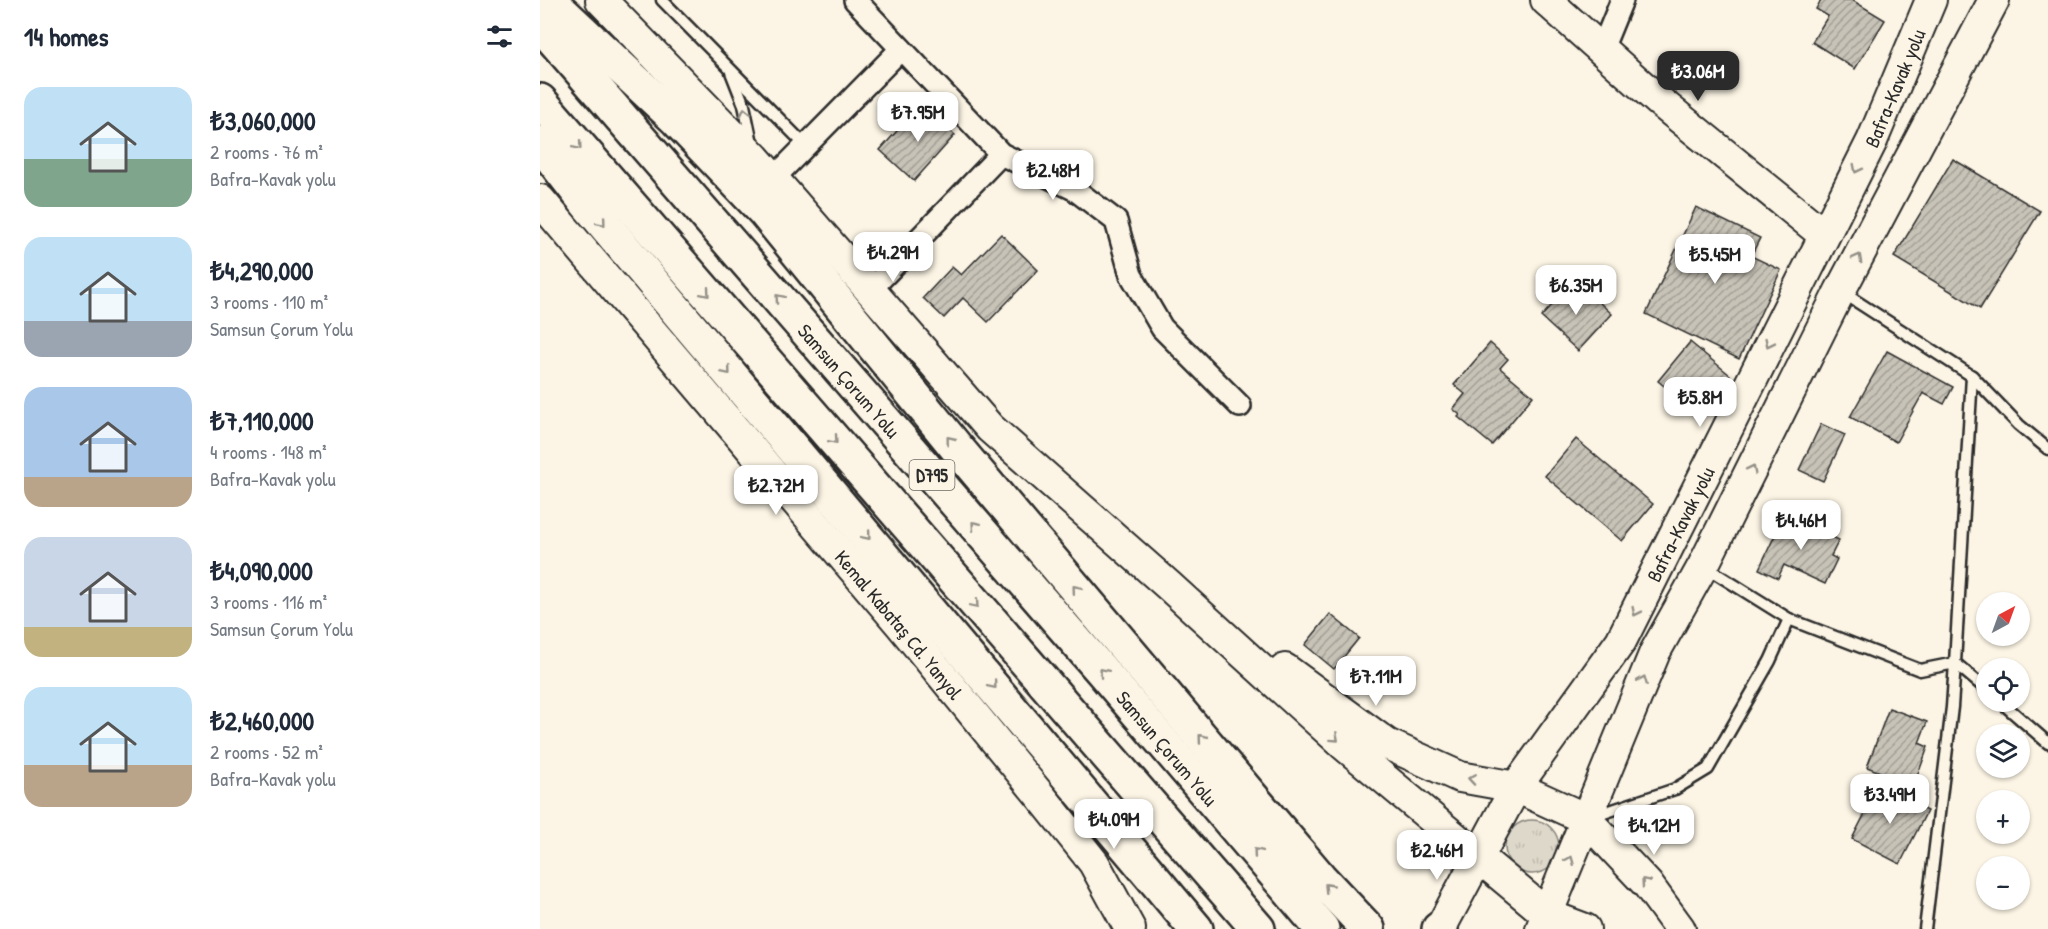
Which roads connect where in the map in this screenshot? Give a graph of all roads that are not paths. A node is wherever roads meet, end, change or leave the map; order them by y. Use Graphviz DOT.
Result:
graph roads {
  1 [pos="549,0"];
  2 [pos="601,0"];
  3 [pos="662,0"];
  4 [pos="855,0"];
  5 [pos="1546,0"];
  6 [pos="1622,0"];
  7 [pos="1931,0"];
  8 [pos="1994,0"];
  9 [pos="540,24"];
  10 [pos="901,49"];
  11 [pos="1602,50"];
  12 [pos="729,68"];
  13 [pos="540,101"];
  14 [pos="540,143"];
  15 [pos="806,146"];
  16 [pos="1001,154"];
  17 [pos="764,169"];
  18 [pos="540,200"];
  19 [pos="1823,234"];
  20 [pos="869,291"];
  21 [pos="1840,291"];
  22 [pos="1972,376"];
  23 [pos="1240,405"];
  24 [pos="2048,449"];
  25 [pos="1703,566"];
  26 [pos="1168,585"];
  27 [pos="1789,619"];
  28 [pos="1955,663"];
  29 [pos="1976,681"];
  30 [pos="2012,712"];
  31 [pos="2048,743"];
  32 [pos="1516,787"];
  33 [pos="1047,804"];
  34 [pos="1586,819"];
  35 [pos="1477,856"];
  36 [pos="1545,922"];
  37 [pos="1440,928"];
  38 [pos="1114,929"];
  39 [pos="1130,929"];
  40 [pos="1196,929"];
  41 [pos="1258,929"];
  42 [pos="1322,929"];
  43 [pos="1368,929"];
  44 [pos="1585,929"];
  45 [pos="1680,929"];
  46 [pos="1925,929"];
  43 -- 1 [label="highway, one-way"];
  2 -- 17 [label="main road"];
  3 -- 12 [label="lane"];
  4 -- 10 [label="street"];
  5 -- 11 [label="main road"];
  6 -- 11 [label="street"];
  7 -- 19 [label="main road, Bafra-Kavak yolu, one-way"];
  21 -- 8 [label="main road, Bafra-Kavak yolu, one-way"];
  42 -- 9 [label="highway, Samsun Çorum Yolu / D795, one-way"];
  10 -- 15 [label="street"];
  10 -- 16 [label="street"];
  11 -- 19 [label="main road"];
  12 -- 15 [label="lane"];
  17 -- 12 [label="lane, one-way"];
  13 -- 41 [label="highway, D795, one-way"];
  14 -- 40 [label="highway, one-way"];
  15 -- 17 [label="street"];
  16 -- 20 [label="street"];
  16 -- 23 [label="street"];
  17 -- 20 [label="main road"];
  18 -- 33 [label="main road, Kemal Kabataş Cd. Yanyol"];
  19 -- 32 [label="main road, Bafra-Kavak yolu, one-way"];
  20 -- 26 [label="main road"];
  21 -- 22 [label="lane"];
  25 -- 21 [label="main road, Bafra-Kavak yolu, one-way"];
  22 -- 24 [label="lane"];
  22 -- 28 [label="lane"];
  25 -- 27 [label="lane"];
  34 -- 25 [label="main road, Bafra-Kavak yolu, one-way"];
  32 -- 26 [label="main road, one-way"];
  26 -- 35 [label="main road, one-way"];
  27 -- 28 [label="lane"];
  27 -- 34 [label="lane"];
  28 -- 29 [label="lane"];
  28 -- 46 [label="lane"];
  30 -- 31 [label="lane"];
  32 -- 34 [label="main road"];
  32 -- 35 [label="main road, Bafra-Kavak yolu"];
  33 -- 38 [label="main road"];
  33 -- 39 [label="main road"];
  36 -- 34 [label="main road, Bafra-Kavak yolu, one-way"];
  45 -- 34 [label="main road, one-way"];
  35 -- 36 [label="main road"];
  35 -- 37 [label="main road, Bafra-Kavak yolu"];
  36 -- 44 [label="main road"];
}
